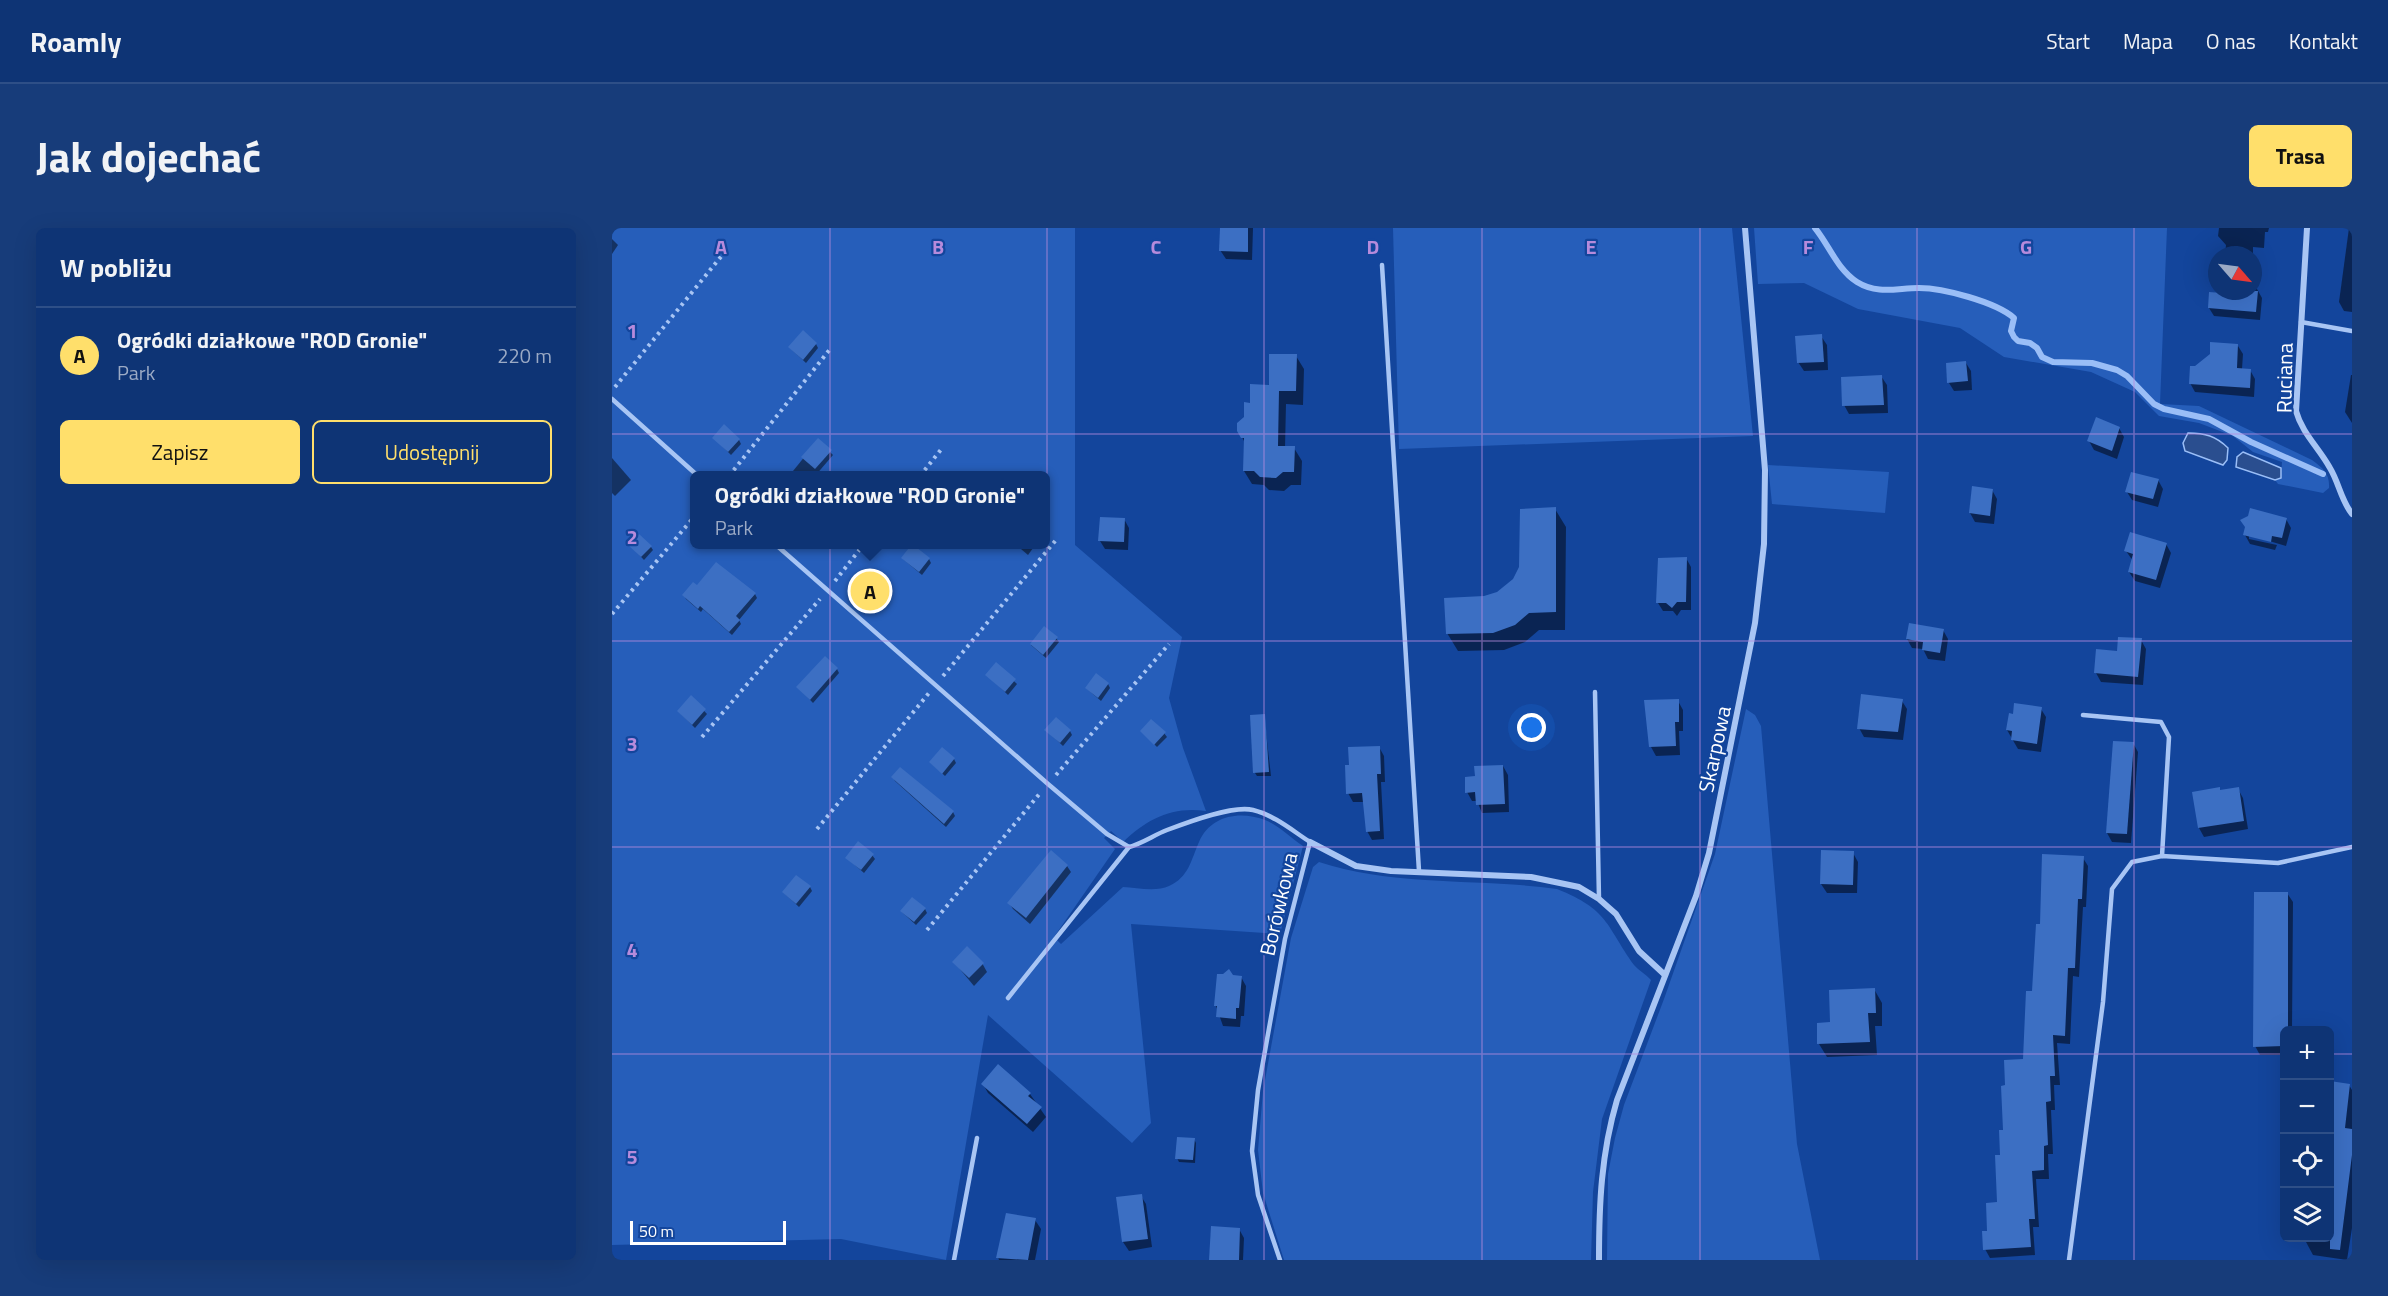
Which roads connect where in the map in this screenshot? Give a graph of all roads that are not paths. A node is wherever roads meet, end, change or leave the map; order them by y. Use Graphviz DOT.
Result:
graph roads {
  1 [pos="1745,228"];
  2 [pos="2307,228"];
  3 [pos="1382,265"];
  4 [pos="2301,322"];
  5 [pos="2352,331"];
  6 [pos="612,399"];
  7 [pos="692,471"];
  8 [pos="2352,514"];
  9 [pos="781,549"];
  10 [pos="1595,692"];
  11 [pos="2083,715"];
  12 [pos="1310,842"];
  13 [pos="1129,847"];
  14 [pos="2352,847"];
  15 [pos="2162,856"];
  16 [pos="1419,872"];
  17 [pos="1599,899"];
  18 [pos="1665,975"];
  19 [pos="1008,998"];
  20 [pos="977,1138"];
  21 [pos="954,1260"];
  22 [pos="1280,1260"];
  23 [pos="1599,1260"];
  24 [pos="2068,1260"];
  1 -- 18 [label="street, Skarpowa"];
  2 -- 4 [label="street, Ruciana"];
  3 -- 16 [label="lane"];
  4 -- 5 [label="lane"];
  4 -- 8 [label="street, Ruciana"];
  6 -- 7 [label="lane"];
  9 -- 13 [label="lane"];
  10 -- 17 [label="lane"];
  11 -- 15 [label="lane"];
  12 -- 13 [label="lane"];
  12 -- 16 [label="street, Borówkowa"];
  12 -- 22 [label="lane, Borówkowa"];
  13 -- 19 [label="lane"];
  14 -- 15 [label="lane"];
  15 -- 24 [label="lane"];
  16 -- 17 [label="street, Borówkowa"];
  17 -- 18 [label="street, Borówkowa"];
  18 -- 23 [label="street, Skarpowa"];
  20 -- 21 [label="lane"];
}
